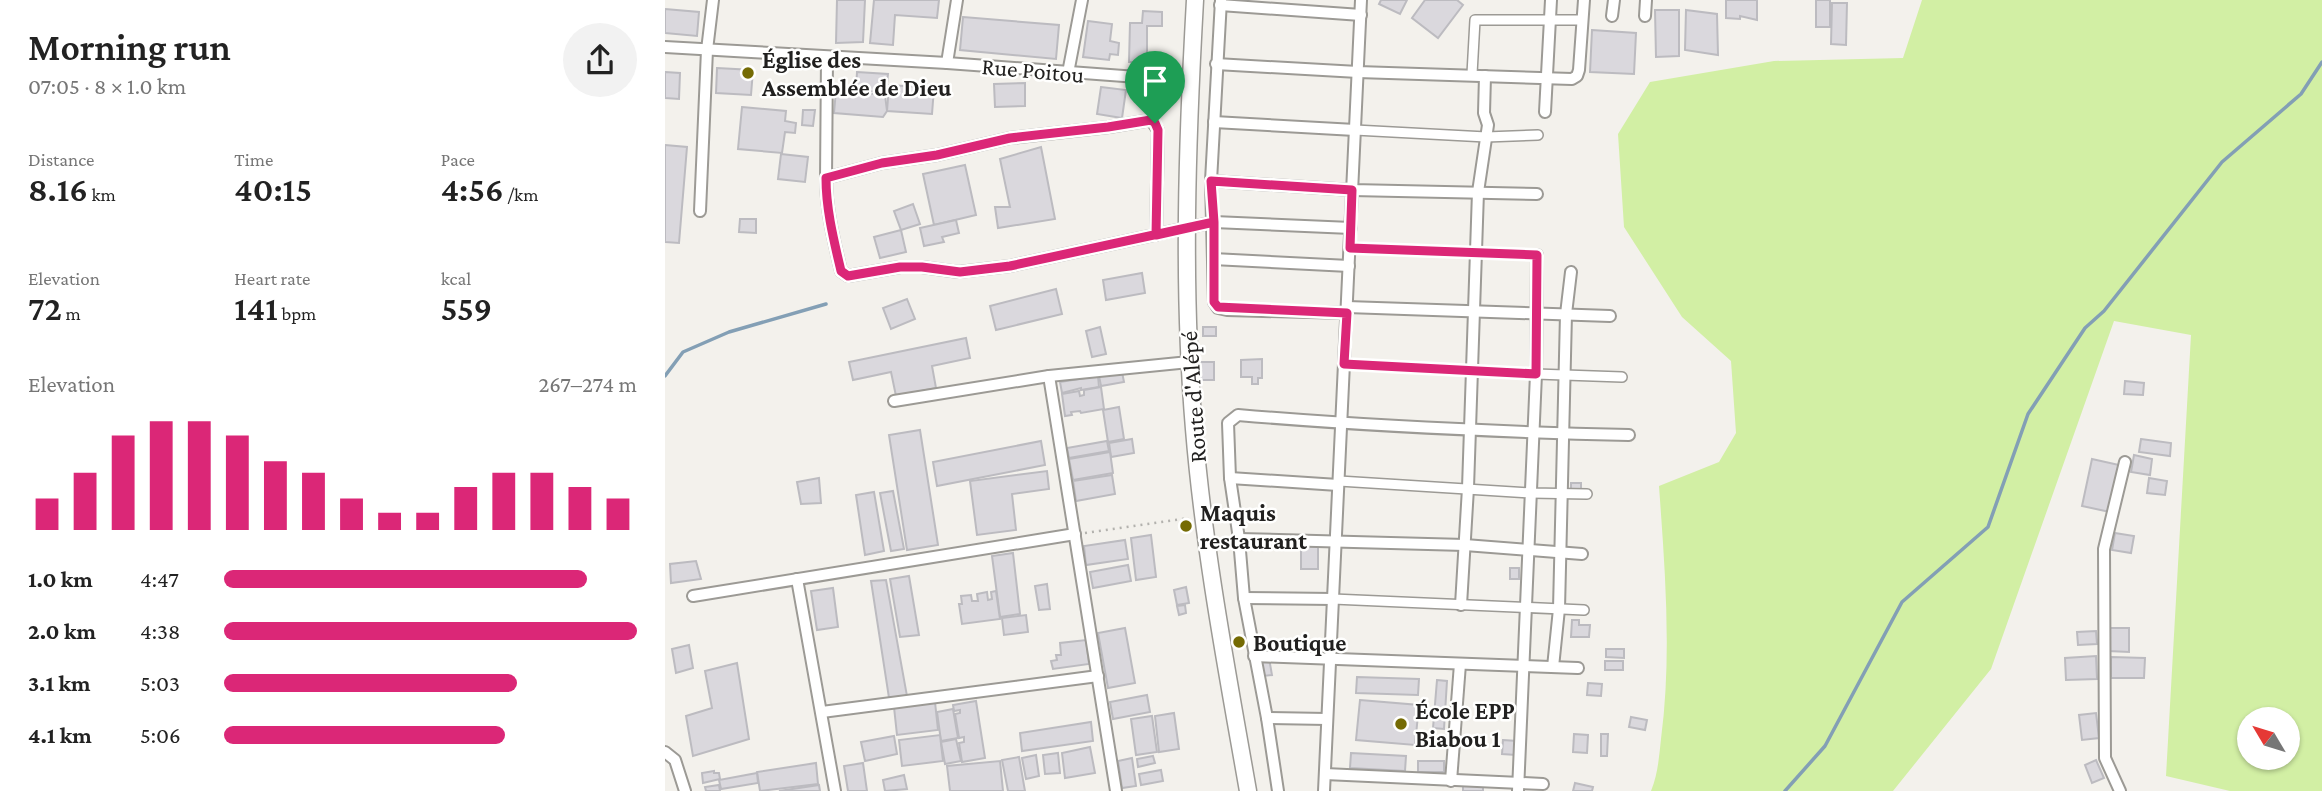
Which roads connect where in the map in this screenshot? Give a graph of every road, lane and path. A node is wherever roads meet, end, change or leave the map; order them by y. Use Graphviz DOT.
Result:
graph roads {
  1 [pos="713,0"];
  2 [pos="957,0"];
  3 [pos="1082,0"];
  4 [pos="1195,0"];
  5 [pos="1361,0"];
  6 [pos="1551,0"];
  7 [pos="1584,0"];
  8 [pos="1614,0"];
  9 [pos="1646,0"];
  10 [pos="1221,2"];
  11 [pos="1361,15"];
  12 [pos="1612,16"];
  13 [pos="1645,16"];
  14 [pos="1582,20"];
  15 [pos="1550,21"];
  16 [pos="665,47"];
  17 [pos="707,50"];
  18 [pos="827,58"];
  19 [pos="947,63"];
  20 [pos="1216,64"];
  21 [pos="1358,72"];
  22 [pos="1068,73"];
  23 [pos="1472,74"];
  24 [pos="1485,76"];
  25 [pos="1548,78"];
  26 [pos="1191,81"];
  27 [pos="1545,112"];
  28 [pos="1214,122"];
  29 [pos="1355,130"];
  30 [pos="1538,135"];
  31 [pos="1486,137"];
  32 [pos="826,178"];
  33 [pos="1211,181"];
  34 [pos="1352,190"];
  35 [pos="1478,192"];
  36 [pos="1537,194"];
  37 [pos="700,211"];
  38 [pos="1214,222"];
  39 [pos="1351,228"];
  40 [pos="1186,229"];
  41 [pos="1156,235"];
  42 [pos="1350,248"];
  43 [pos="1477,253"];
  44 [pos="1537,255"];
  45 [pos="1213,260"];
  46 [pos="1349,266"];
  47 [pos="1571,272"];
  48 [pos="1347,310"];
  49 [pos="1473,311"];
  50 [pos="1535,313"];
  51 [pos="1566,314"];
  52 [pos="1610,316"];
  53 [pos="1189,362"];
  54 [pos="1344,364"];
  55 [pos="1473,370"];
  56 [pos="1536,374"];
  57 [pos="1565,375"];
  58 [pos="1049,376"];
  59 [pos="1622,377"];
  60 [pos="894,401"];
  61 [pos="1341,424"];
  62 [pos="1470,429"];
  63 [pos="1533,433"];
  64 [pos="1565,433"];
  65 [pos="1629,435"];
  66 [pos="2125,462"];
  67 [pos="1230,478"];
  68 [pos="1339,483"];
  69 [pos="1468,488"];
  70 [pos="1531,494"];
  71 [pos="1562,494"];
  72 [pos="1587,494"];
  73 [pos="1203,516"];
  74 [pos="1075,534"];
  75 [pos="1239,539"];
  76 [pos="1336,542"];
  77 [pos="1465,544"];
  78 [pos="1529,549"];
  79 [pos="1560,552"];
  80 [pos="1582,554"];
  81 [pos="797,579"];
  82 [pos="693,596"];
  83 [pos="1244,598"];
  84 [pos="1333,598"];
  85 [pos="1461,605"];
  86 [pos="1525,608"];
  87 [pos="1559,609"];
  88 [pos="1584,610"];
  89 [pos="1254,656"];
  90 [pos="1330,661"];
  91 [pos="1460,664"];
  92 [pos="1523,665"];
  93 [pos="1553,667"];
  94 [pos="1579,668"];
  95 [pos="1098,676"];
  96 [pos="821,712"];
  97 [pos="1267,718"];
  98 [pos="1327,719"];
  99 [pos="665,752"];
  100 [pos="1325,774"];
  101 [pos="1451,781"];
  102 [pos="1543,784"];
  103 [pos="1518,787"];
  104 [pos="685,791"];
  105 [pos="835,791"];
  106 [pos="1116,791"];
  107 [pos="1248,791"];
  108 [pos="1278,791"];
  109 [pos="1324,791"];
  110 [pos="2120,791"];
  1 -- 17 [label="street"];
  2 -- 19 [label="street"];
  3 -- 22 [label="street"];
  4 -- 26 [label="main road, Route d'Alépé"];
  5 -- 11 [label="street"];
  6 -- 15 [label="street"];
  7 -- 14 [label="street"];
  8 -- 12 [label="street"];
  9 -- 13 [label="street"];
  10 -- 11 [label="street"];
  10 -- 20 [label="street"];
  11 -- 21 [label="street"];
  14 -- 15 [label="street"];
  14 -- 25 [label="street"];
  15 -- 23 [label="street"];
  15 -- 25 [label="street"];
  16 -- 17 [label="street, Rue Poitou"];
  17 -- 18 [label="street, Rue Poitou"];
  17 -- 37 [label="street"];
  18 -- 19 [label="street, Rue Poitou"];
  18 -- 32 [label="street"];
  19 -- 22 [label="street, Rue Poitou"];
  20 -- 21 [label="street"];
  20 -- 28 [label="street"];
  21 -- 23 [label="street"];
  21 -- 29 [label="street"];
  22 -- 26 [label="street, Rue Poitou"];
  23 -- 24 [label="street"];
  24 -- 25 [label="street"];
  24 -- 31 [label="street"];
  25 -- 27 [label="street"];
  26 -- 40 [label="main road, Route d'Alépé"];
  28 -- 29 [label="street"];
  28 -- 33 [label="street"];
  29 -- 31 [label="street"];
  29 -- 34 [label="street"];
  30 -- 31 [label="street"];
  31 -- 35 [label="street"];
  32 -- 41 [label="street"];
  32 -- 41 [label="street"];
  33 -- 34 [label="street"];
  33 -- 38 [label="street"];
  34 -- 35 [label="street"];
  34 -- 39 [label="street"];
  35 -- 36 [label="street"];
  35 -- 43 [label="street"];
  38 -- 39 [label="street"];
  38 -- 40 [label="street"];
  38 -- 45 [label="street"];
  39 -- 42 [label="street"];
  40 -- 41 [label="street"];
  40 -- 53 [label="main road, Route d'Alépé"];
  42 -- 43 [label="street"];
  42 -- 46 [label="street"];
  43 -- 44 [label="street"];
  43 -- 49 [label="street"];
  44 -- 50 [label="street"];
  45 -- 46 [label="street"];
  45 -- 48 [label="street"];
  46 -- 48 [label="street"];
  47 -- 51 [label="street"];
  48 -- 49 [label="street"];
  48 -- 54 [label="street"];
  49 -- 50 [label="street"];
  49 -- 55 [label="street"];
  50 -- 51 [label="street"];
  50 -- 56 [label="street"];
  51 -- 52 [label="street"];
  51 -- 57 [label="street"];
  53 -- 58 [label="street"];
  53 -- 73 [label="main road, Route d'Alépé"];
  54 -- 55 [label="street"];
  54 -- 61 [label="street"];
  55 -- 56 [label="street"];
  55 -- 62 [label="street"];
  56 -- 57 [label="street"];
  56 -- 63 [label="street"];
  57 -- 59 [label="street"];
  57 -- 64 [label="street"];
  58 -- 60 [label="street"];
  58 -- 74 [label="street"];
  61 -- 62 [label="street"];
  61 -- 67 [label="street"];
  61 -- 68 [label="street"];
  62 -- 63 [label="street"];
  62 -- 69 [label="street"];
  63 -- 64 [label="street"];
  63 -- 70 [label="street"];
  64 -- 65 [label="street"];
  64 -- 71 [label="street"];
  66 -- 110 [label="street"];
  67 -- 68 [label="street"];
  67 -- 75 [label="street"];
  68 -- 69 [label="street"];
  68 -- 76 [label="street"];
  69 -- 70 [label="street"];
  69 -- 77 [label="street"];
  70 -- 71 [label="street"];
  70 -- 78 [label="street"];
  71 -- 72 [label="street"];
  71 -- 79 [label="street"];
  73 -- 74 [label="path"];
  73 -- 107 [label="main road, Route d'Alépé"];
  74 -- 81 [label="street"];
  74 -- 95 [label="street"];
  75 -- 76 [label="street"];
  75 -- 83 [label="street"];
  76 -- 77 [label="street"];
  76 -- 84 [label="street"];
  77 -- 78 [label="street"];
  77 -- 85 [label="street"];
  78 -- 79 [label="street"];
  78 -- 86 [label="street"];
  79 -- 80 [label="street"];
  79 -- 87 [label="street"];
  81 -- 82 [label="street"];
  81 -- 96 [label="street"];
  83 -- 84 [label="street"];
  83 -- 89 [label="street"];
  84 -- 85 [label="street"];
  84 -- 90 [label="street"];
  85 -- 86 [label="street"];
  86 -- 87 [label="street"];
  86 -- 92 [label="street"];
  87 -- 88 [label="street"];
  87 -- 93 [label="street"];
  89 -- 90 [label="street"];
  89 -- 97 [label="street"];
  90 -- 91 [label="street"];
  90 -- 98 [label="street"];
  91 -- 92 [label="street"];
  91 -- 101 [label="street"];
  92 -- 93 [label="street"];
  92 -- 103 [label="street"];
  93 -- 94 [label="street"];
  95 -- 96 [label="street"];
  95 -- 106 [label="street"];
  96 -- 105 [label="street"];
  97 -- 98 [label="street"];
  97 -- 108 [label="street"];
  98 -- 100 [label="street"];
  99 -- 104 [label="street"];
  100 -- 101 [label="street"];
  100 -- 109 [label="street"];
  101 -- 103 [label="street"];
  102 -- 103 [label="street"];
}
